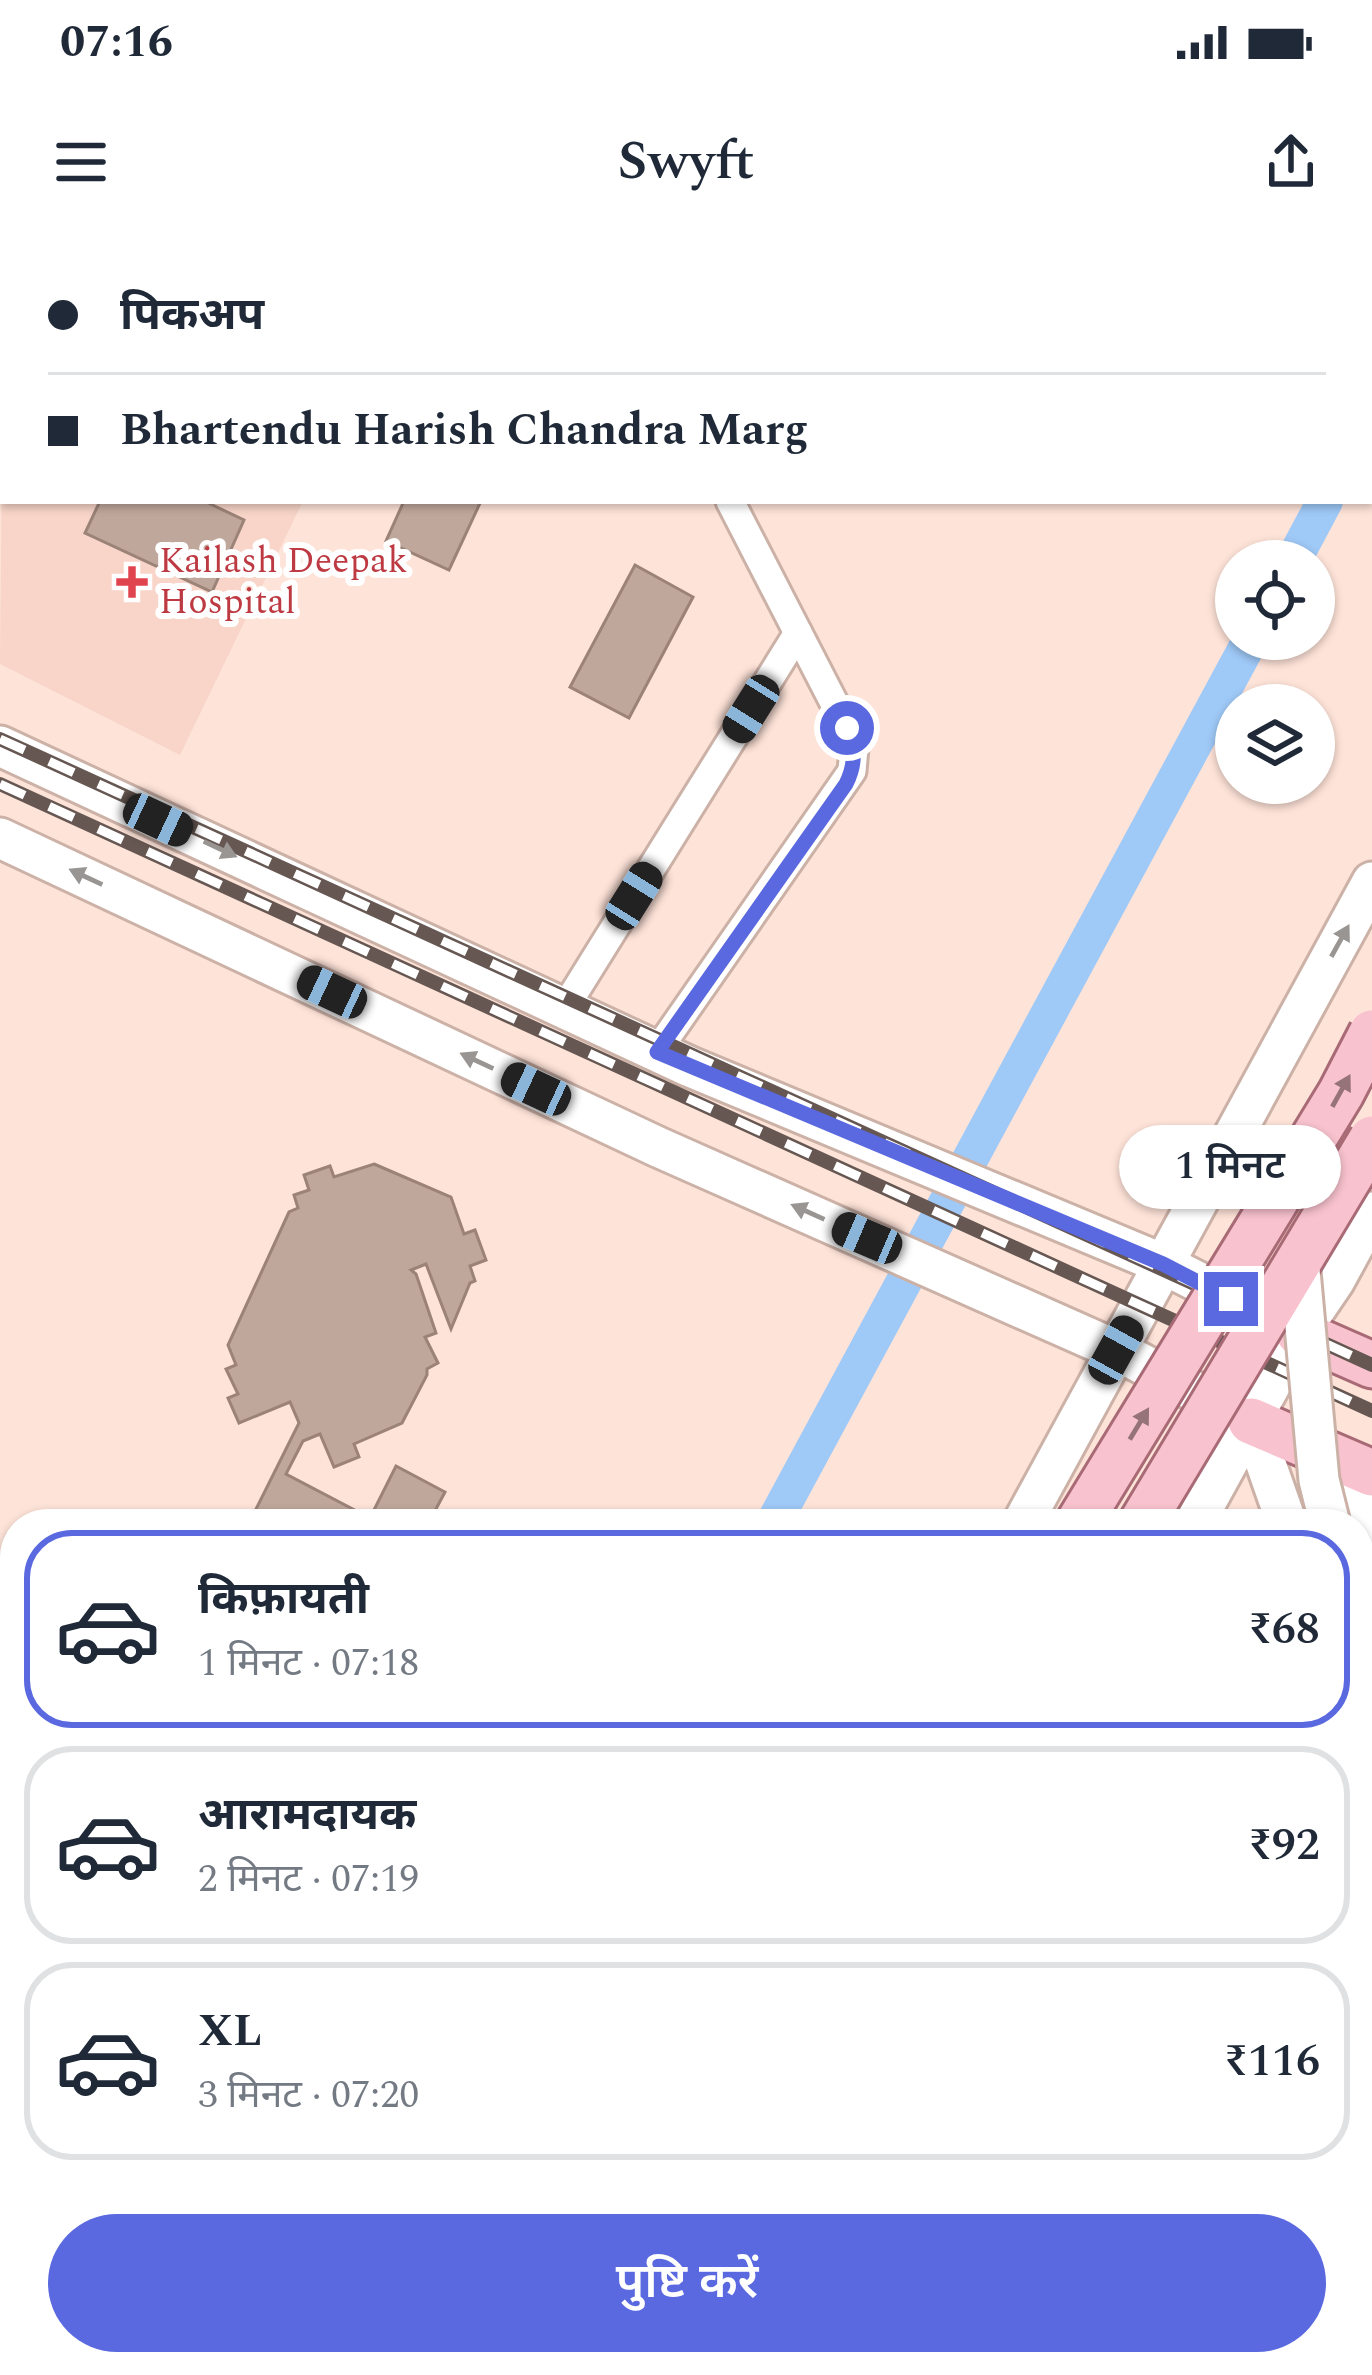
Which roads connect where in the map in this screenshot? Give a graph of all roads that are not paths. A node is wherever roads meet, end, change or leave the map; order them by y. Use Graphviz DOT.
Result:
graph roads {
  1 [pos="732,504"];
  2 [pos="798,633"];
  3 [pos="0,746"];
  4 [pos="0,838"];
  5 [pos="1372,882"];
  6 [pos="564,1009"];
  7 [pos="1372,1034"];
  8 [pos="672,1059"];
  9 [pos="1372,1139"];
  10 [pos="1372,1212"];
  11 [pos="1299,1260"];
  12 [pos="1163,1264"];
  13 [pos="1299,1333"];
  14 [pos="1116,1350"];
  15 [pos="1372,1365"];
  16 [pos="1251,1421"];
  17 [pos="1354,1465"];
  18 [pos="1030,1509"];
  19 [pos="1087,1509"];
  20 [pos="1150,1509"];
  21 [pos="1202,1509"];
  22 [pos="1282,1509"];
  23 [pos="1326,1509"];
  24 [pos="1363,1509"];
  1 -- 2 [label="street"];
  2 -- 6 [label="street"];
  2 -- 8 [label="street"];
  3 -- 6 [label="main road, one-way"];
  14 -- 4 [label="main road, one-way"];
  12 -- 5 [label="main road, one-way"];
  6 -- 8 [label="main road"];
  19 -- 7 [label="main road, one-way, bridge"];
  8 -- 12 [label="main road"];
  9 -- 11 [label="main road, bridge"];
  10 -- 13 [label="main road"];
  11 -- 20 [label="main road, bridge"];
  11 -- 23 [label="main road, bridge"];
  12 -- 13 [label="main road"];
  12 -- 14 [label="main road"];
  13 -- 15 [label="main road"];
  13 -- 16 [label="main road"];
  14 -- 16 [label="main road"];
  14 -- 18 [label="main road"];
  16 -- 17 [label="main road"];
  16 -- 21 [label="main road"];
  16 -- 22 [label="main road"];
  17 -- 24 [label="main road"];
}
